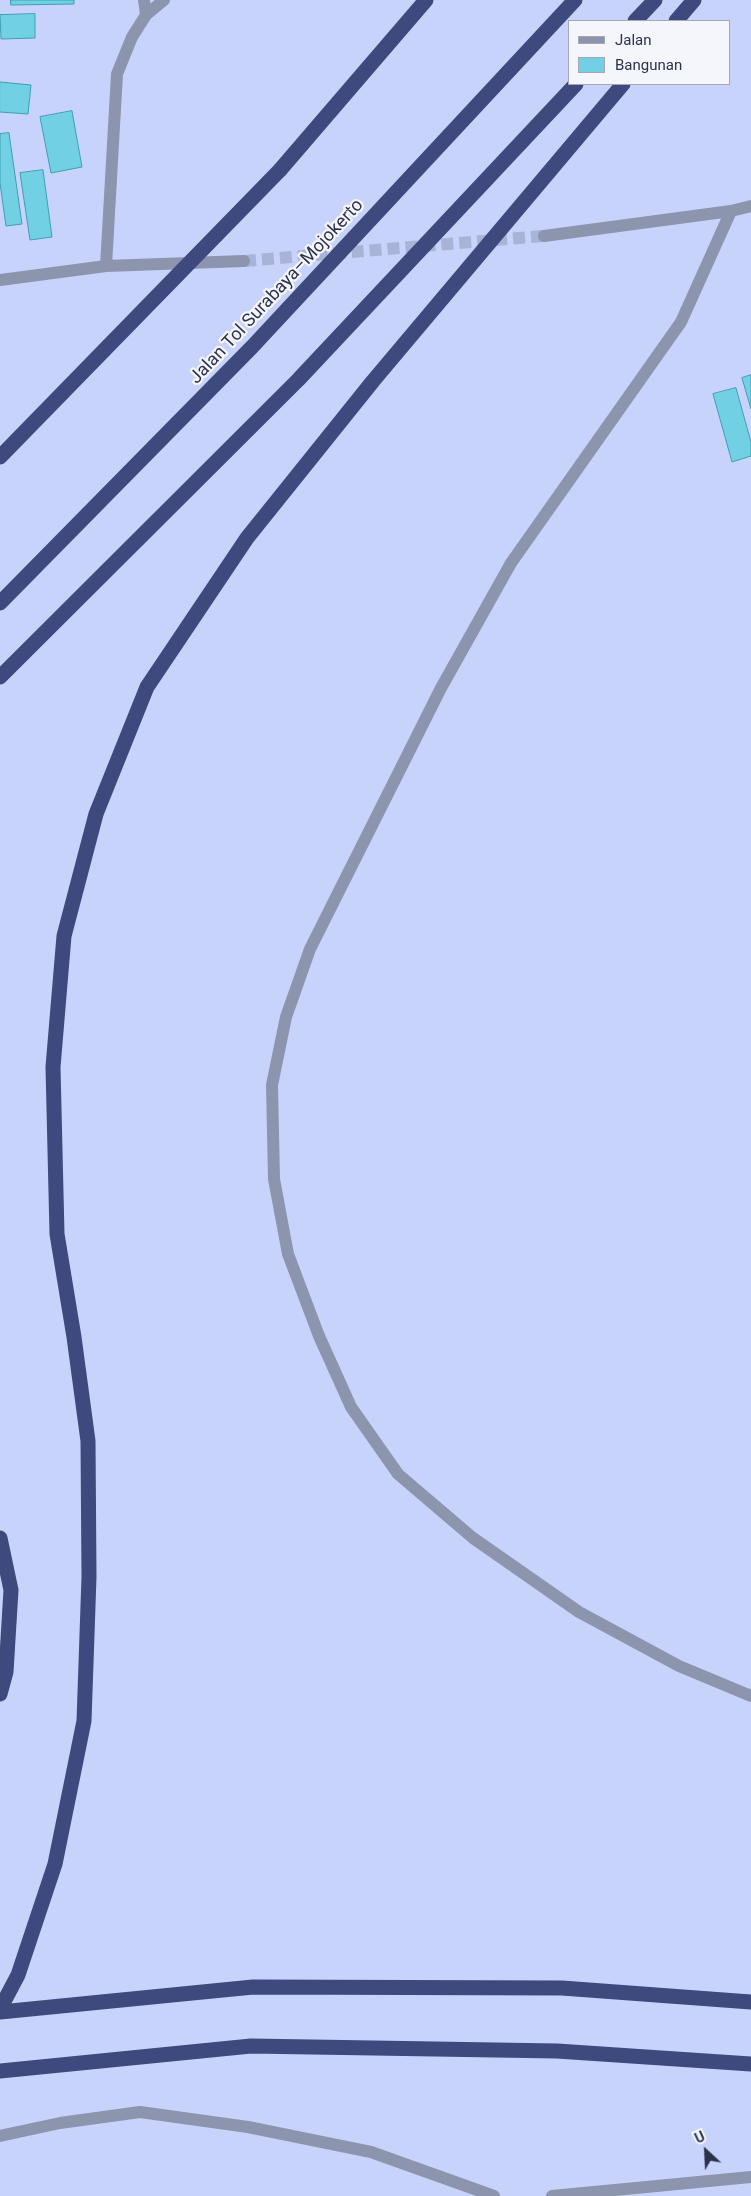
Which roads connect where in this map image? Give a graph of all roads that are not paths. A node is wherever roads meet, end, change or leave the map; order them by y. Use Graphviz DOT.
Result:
graph roads {
  1 [pos="144,0"];
  2 [pos="164,0"];
  3 [pos="426,0"];
  4 [pos="575,0"];
  5 [pos="655,0"];
  6 [pos="694,0"];
  7 [pos="146,15"];
  8 [pos="636,20"];
  9 [pos="677,20"];
  10 [pos="575,85"];
  11 [pos="622,85"];
  12 [pos="751,206"];
  13 [pos="731,211"];
  14 [pos="544,236"];
  15 [pos="244,261"];
  16 [pos="106,266"];
  17 [pos="0,280"];
  18 [pos="0,457"];
  19 [pos="0,603"];
  20 [pos="0,677"];
  21 [pos="0,1538"];
  22 [pos="0,1694"];
  23 [pos="751,1696"];
  24 [pos="751,2002"];
  25 [pos="0,2011"];
  26 [pos="751,2064"];
  27 [pos="0,2071"];
  28 [pos="0,2136"];
  29 [pos="751,2178"];
  30 [pos="494,2196"];
  31 [pos="552,2196"];
  1 -- 7 [label="street"];
  2 -- 7 [label="street"];
  3 -- 18 [label="highway, bridge"];
  4 -- 19 [label="highway, Jalan Tol Surabaya–Mojokerto"];
  5 -- 8 [label="highway"];
  6 -- 9 [label="highway"];
  7 -- 16 [label="street"];
  10 -- 20 [label="highway"];
  11 -- 25 [label="highway"];
  12 -- 13 [label="street"];
  13 -- 14 [label="street"];
  13 -- 23 [label="street"];
  15 -- 16 [label="street"];
  16 -- 17 [label="street"];
  21 -- 22 [label="highway"];
  24 -- 25 [label="highway"];
  26 -- 27 [label="highway"];
  28 -- 30 [label="street"];
  29 -- 31 [label="street"];
}
